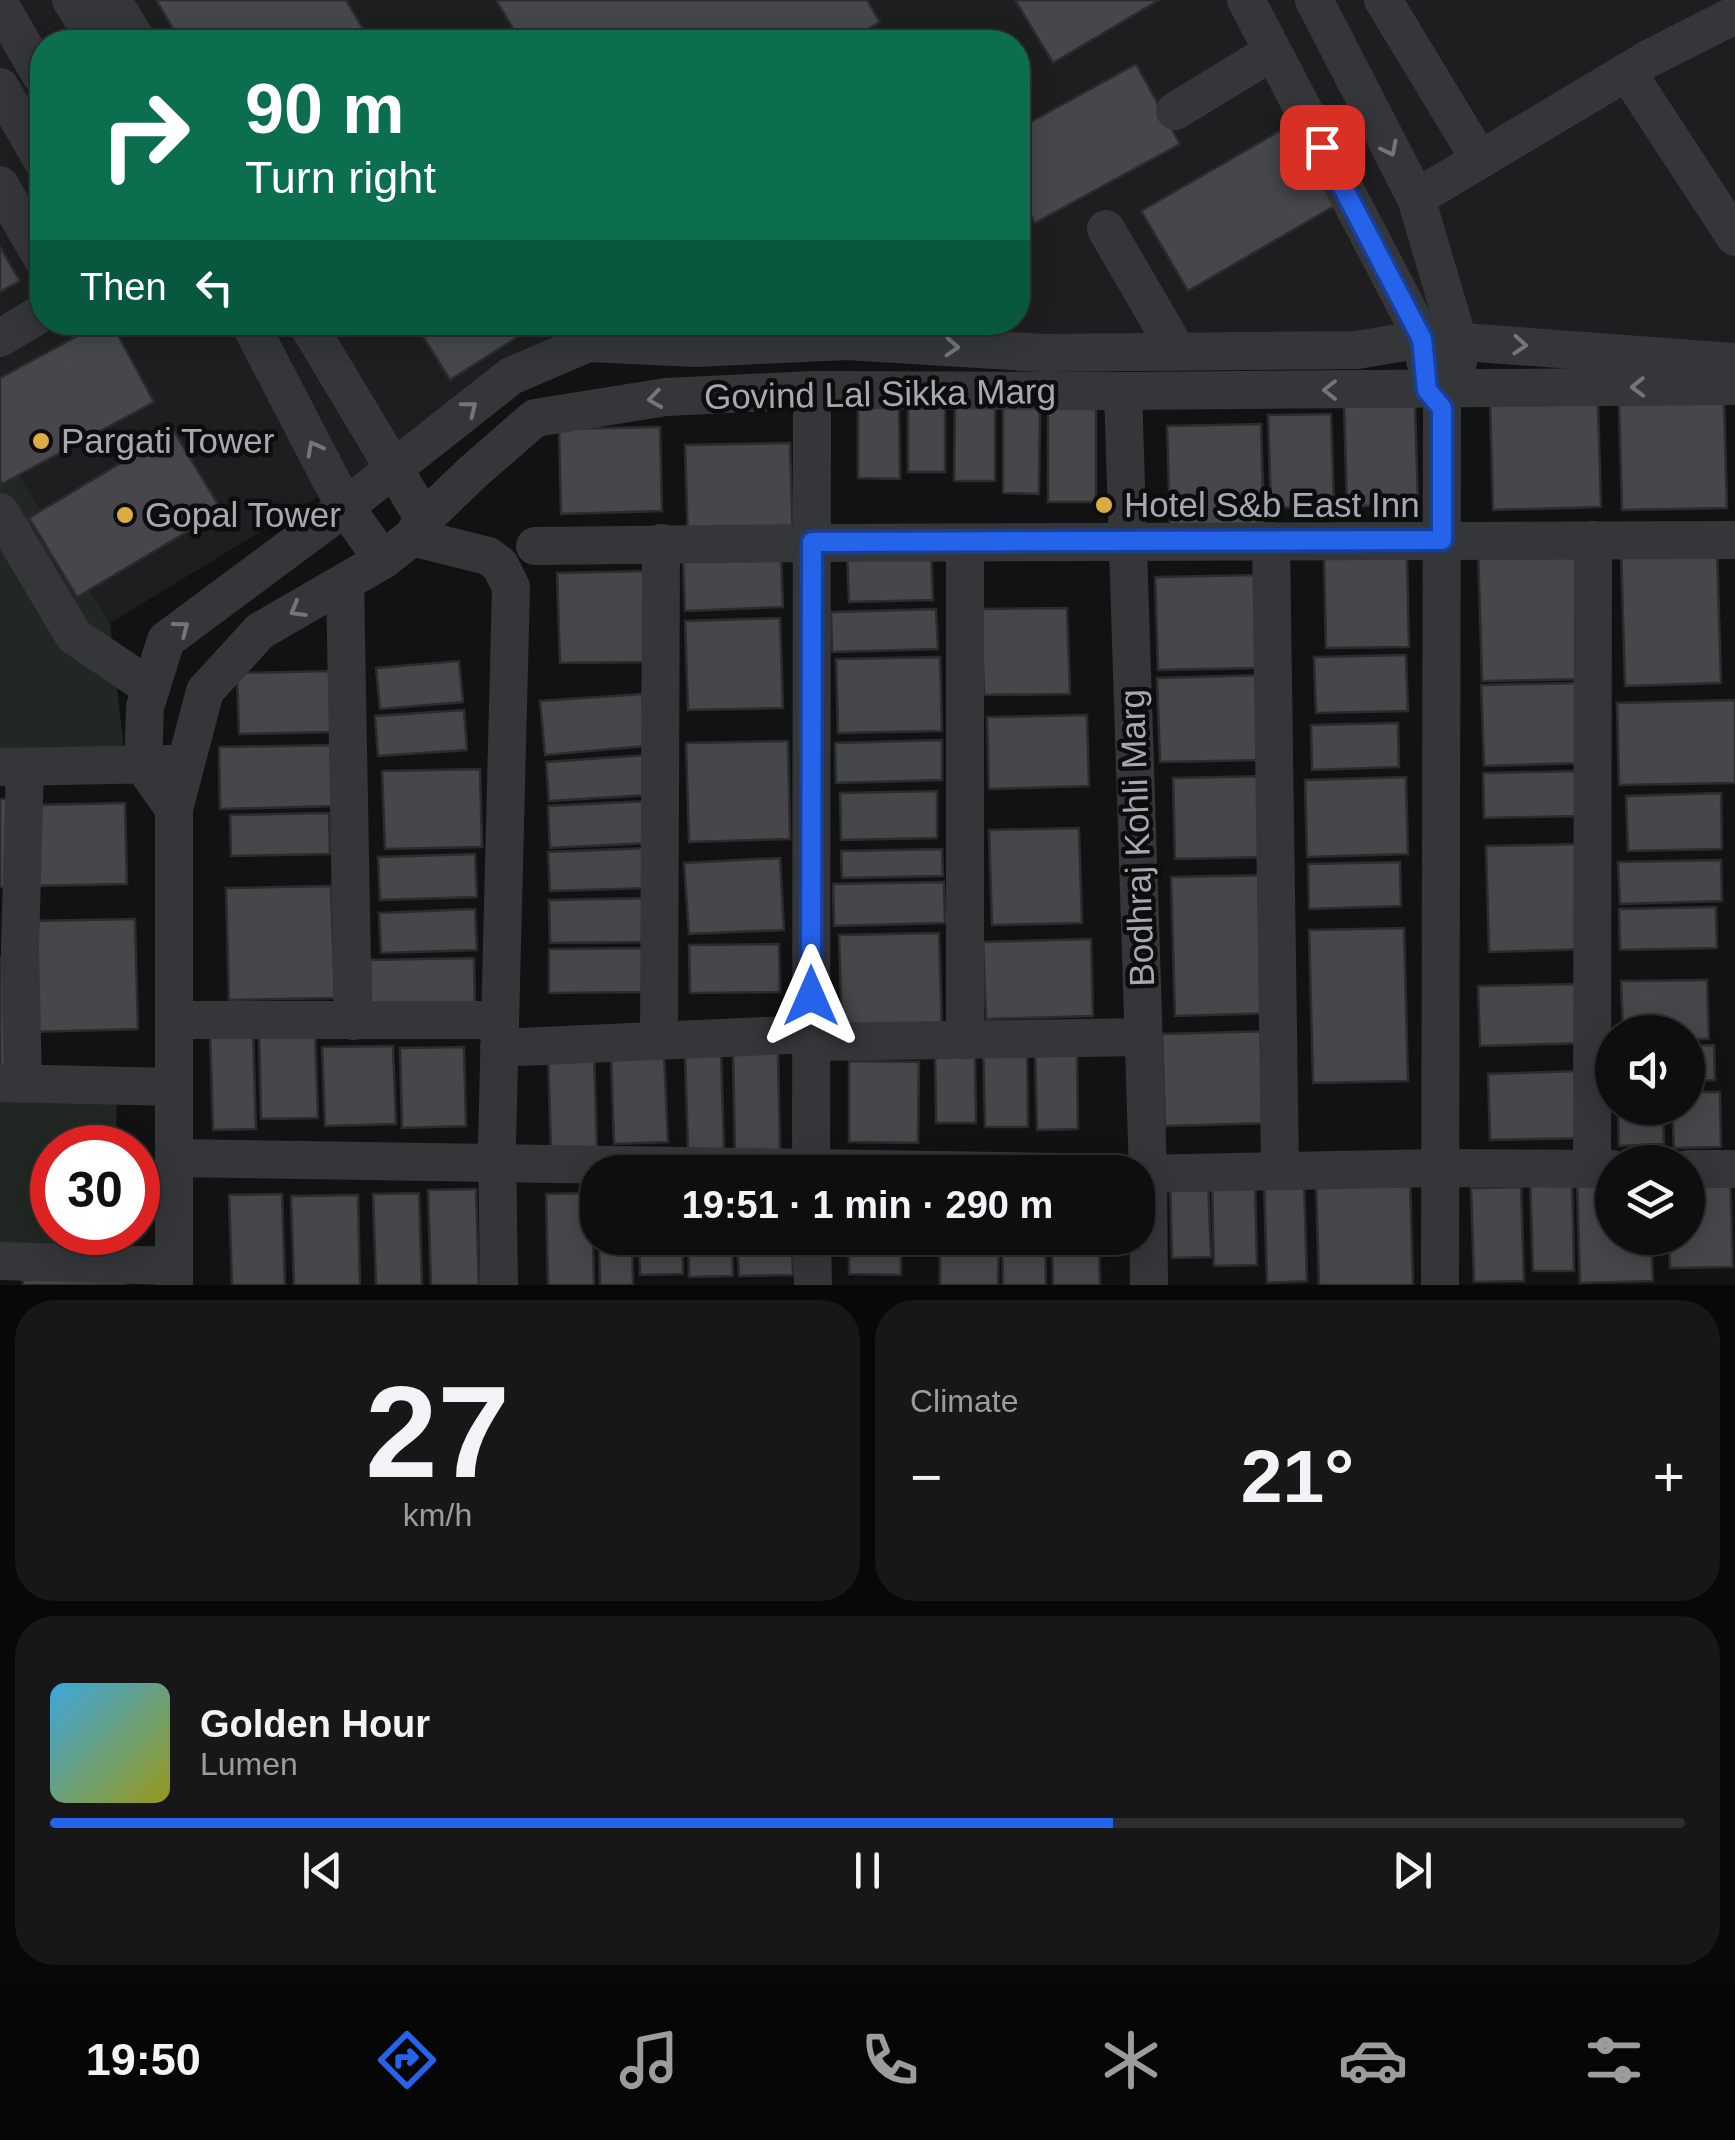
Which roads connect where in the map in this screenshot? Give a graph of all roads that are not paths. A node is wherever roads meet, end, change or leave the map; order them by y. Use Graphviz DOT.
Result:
graph roads {
  1 [pos="72,0"];
  2 [pos="112,0"];
  3 [pos="1246,0"];
  4 [pos="1314,0"];
  5 [pos="1384,0"];
  6 [pos="0,5"];
  7 [pos="1735,14"];
  8 [pos="90,30"];
  9 [pos="131,30"];
  10 [pos="1272,52"];
  11 [pos="30,56"];
  12 [pos="1627,72"];
  13 [pos="0,87"];
  14 [pos="1175,111"];
  15 [pos="30,139"];
  16 [pos="1480,160"];
  17 [pos="0,184"];
  18 [pos="1416,198"];
  19 [pos="1106,229"];
  20 [pos="30,237"];
  21 [pos="1735,237"];
  22 [pos="30,320"];
  23 [pos="255,335"];
  24 [pos="314,335"];
  25 [pos="650,335"];
  26 [pos="661,335"];
  27 [pos="0,338"];
  28 [pos="1440,340"];
  29 [pos="1177,352"];
  30 [pos="1735,362"];
  31 [pos="1735,386"];
  32 [pos="812,390"];
  33 [pos="1123,392"];
  34 [pos="1443,396"];
  35 [pos="393,468"];
  36 [pos="345,507"];
  37 [pos="0,512"];
  38 [pos="406,539"];
  39 [pos="1442,540"];
  40 [pos="1594,540"];
  41 [pos="1735,540"];
  42 [pos="812,542"];
  43 [pos="1271,542"];
  44 [pos="965,543"];
  45 [pos="1128,543"];
  46 [pos="660,544"];
  47 [pos="535,546"];
  48 [pos="345,582"];
  49 [pos="151,688"];
  50 [pos="143,764"];
  51 [pos="186,764"];
  52 [pos="12,767"];
  53 [pos="174,809"];
  54 [pos="10,947"];
  55 [pos="174,1020"];
  56 [pos="353,1021"];
  57 [pos="500,1034"];
  58 [pos="1144,1037"];
  59 [pos="811,1038"];
  60 [pos="965,1040"];
  61 [pos="659,1041"];
  62 [pos="12,1084"];
  63 [pos="174,1086"];
  64 [pos="1602,1145"];
  65 [pos="811,1155"];
  66 [pos="1143,1155"];
  67 [pos="174,1158"];
  68 [pos="496,1164"];
  69 [pos="580,1166"];
  70 [pos="1440,1168"];
  71 [pos="1595,1169"];
  72 [pos="1705,1169"];
  73 [pos="1735,1170"];
  74 [pos="1280,1171"];
  75 [pos="1155,1174"];
  76 [pos="812,1255"];
  77 [pos="1147,1255"];
  78 [pos="9,1269"];
  79 [pos="174,1276"];
  80 [pos="499,1285"];
  81 [pos="813,1285"];
  82 [pos="1149,1285"];
  83 [pos="1440,1285"];
  1 -- 8 [label="street"];
  2 -- 9 [label="street"];
  3 -- 10 [label="street"];
  4 -- 18 [label="street, one-way"];
  5 -- 16 [label="street"];
  6 -- 11 [label="street"];
  7 -- 12 [label="street"];
  10 -- 14 [label="street"];
  10 -- 28 [label="street"];
  12 -- 16 [label="street"];
  12 -- 21 [label="street"];
  13 -- 15 [label="street"];
  16 -- 18 [label="street"];
  17 -- 20 [label="street"];
  18 -- 28 [label="street"];
  19 -- 29 [label="street"];
  22 -- 27 [label="street"];
  36 -- 23 [label="street, one-way"];
  24 -- 35 [label="street"];
  35 -- 25 [label="street, one-way"];
  26 -- 29 [label="street, one-way"];
  28 -- 29 [label="street"];
  28 -- 30 [label="street, one-way"];
  28 -- 34 [label="street"];
  31 -- 34 [label="street, Govind Lal Sikka Marg, one-way"];
  32 -- 33 [label="street, Govind Lal Sikka Marg"];
  32 -- 38 [label="street, Govind Lal Sikka Marg, one-way"];
  32 -- 42 [label="street"];
  34 -- 33 [label="street, Govind Lal Sikka Marg, one-way"];
  33 -- 45 [label="street, Bodhraj Kohli Marg"];
  34 -- 39 [label="street"];
  35 -- 36 [label="street"];
  35 -- 38 [label="street"];
  36 -- 38 [label="street"];
  49 -- 36 [label="street, one-way"];
  37 -- 49 [label="street"];
  38 -- 48 [label="street, Govind Lal Sikka Marg"];
  38 -- 57 [label="street"];
  39 -- 40 [label="street"];
  39 -- 43 [label="street"];
  39 -- 70 [label="street"];
  40 -- 41 [label="street"];
  40 -- 64 [label="street"];
  42 -- 44 [label="street"];
  42 -- 46 [label="street"];
  42 -- 59 [label="street"];
  43 -- 45 [label="street"];
  43 -- 74 [label="street"];
  44 -- 45 [label="street"];
  44 -- 60 [label="street"];
  45 -- 58 [label="street, Bodhraj Kohli Marg"];
  46 -- 47 [label="street"];
  46 -- 61 [label="street"];
  48 -- 51 [label="street, Govind Lal Sikka Marg, one-way"];
  48 -- 56 [label="street"];
  49 -- 50 [label="street"];
  50 -- 51 [label="street"];
  50 -- 52 [label="street"];
  50 -- 53 [label="street"];
  51 -- 53 [label="street, Govind Lal Sikka Marg"];
  52 -- 54 [label="street"];
  53 -- 55 [label="street, Govind Lal Sikka Marg"];
  54 -- 62 [label="street"];
  55 -- 56 [label="street"];
  55 -- 63 [label="street, Govind Lal Sikka Marg"];
  56 -- 57 [label="street"];
  57 -- 61 [label="street"];
  57 -- 68 [label="street"];
  58 -- 60 [label="street"];
  58 -- 66 [label="street, Bodhraj Kohli Marg"];
  59 -- 60 [label="street"];
  59 -- 61 [label="street"];
  59 -- 65 [label="street"];
  62 -- 63 [label="street"];
  63 -- 67 [label="street, Govind Lal Sikka Marg"];
  67 -- 68 [label="street"];
  67 -- 79 [label="street, Govind Lal Sikka Marg"];
  68 -- 69 [label="street"];
  68 -- 80 [label="street"];
  70 -- 71 [label="street"];
  70 -- 74 [label="street"];
  70 -- 83 [label="street"];
  72 -- 73 [label="street"];
  74 -- 75 [label="street"];
  76 -- 81 [label="street"];
  77 -- 82 [label="street, Bodhraj Kohli Marg"];
  78 -- 79 [label="street"];
}
